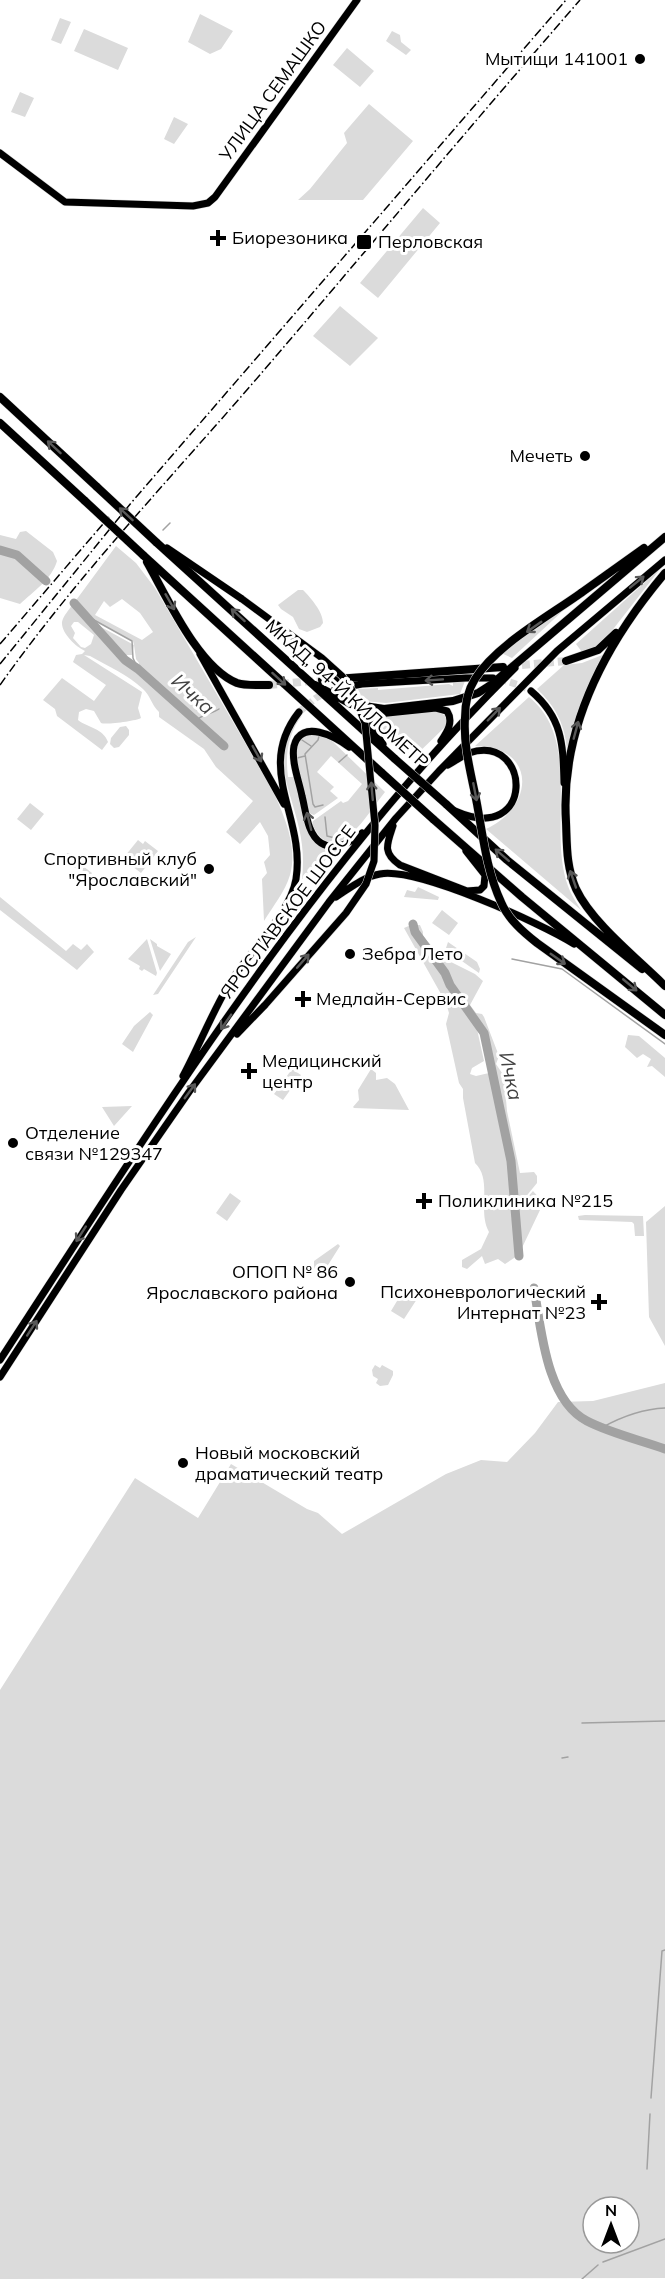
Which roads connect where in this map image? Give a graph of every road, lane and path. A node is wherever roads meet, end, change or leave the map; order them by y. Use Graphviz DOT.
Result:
graph roads {
  1 [pos="357,0"];
  2 [pos="0,153"];
  3 [pos="0,397"];
  4 [pos="0,423"];
  5 [pos="665,535"];
  6 [pos="156,542"];
  7 [pos="143,555"];
  8 [pos="665,560"];
  9 [pos="665,573"];
  10 [pos="635,613"];
  11 [pos="547,638"];
  12 [pos="197,648"];
  13 [pos="566,661"];
  14 [pos="503,667"];
  15 [pos="493,678"];
  16 [pos="319,682"];
  17 [pos="269,685"];
  18 [pos="335,689"];
  19 [pos="531,691"];
  20 [pos="299,712"];
  21 [pos="392,756"];
  22 [pos="429,759"];
  23 [pos="373,765"];
  24 [pos="439,771"];
  25 [pos="448,807"];
  26 [pos="565,816"];
  27 [pos="396,818"];
  28 [pos="291,820"];
  29 [pos="373,823"];
  30 [pos="458,842"];
  31 [pos="329,902"];
  32 [pos="598,959"];
  33 [pos="665,987"];
  34 [pos="665,1015"];
  35 [pos="665,1035"];
  36 [pos="218,1053"];
  37 [pos="171,1099"];
  38 [pos="0,1360"];
  39 [pos="0,1377"];
  1 -- 2 [label="main road, УЛИЦА СЕМАШКО"];
  6 -- 3 [label="highway, МКАД, 94-Й КИЛОМЕТР, one-way, bridge"];
  4 -- 7 [label="highway, МКАД, 94-Й КИЛОМЕТР, bridge"];
  5 -- 11 [label="highway, ЯРОСЛАВСКОЕ ШОССЕ"];
  5 -- 35 [label="highway, one-way, bridge"];
  16 -- 6 [label="highway, МКАД, 94-Й КИЛОМЕТР, one-way"];
  36 -- 6 [label="main road, one-way, bridge"];
  7 -- 12 [label="highway, one-way"];
  7 -- 23 [label="highway, МКАД, 94-Й КИЛОМЕТР, one-way"];
  24 -- 8 [label="main road, ЯРОСЛАВСКОЕ ШОССЕ, one-way"];
  9 -- 10 [label="highway"];
  10 -- 13 [label="highway"];
  26 -- 10 [label="highway, one-way"];
  11 -- 16 [label="highway"];
  11 -- 22 [label="main road, ЯРОСЛАВСКОЕ ШОССЕ"];
  12 -- 17 [label="highway"];
  12 -- 28 [label="main road, one-way"];
  14 -- 16 [label="highway"];
  15 -- 18 [label="main road, one-way"];
  16 -- 21 [label="highway, МКАД, 94-Й КИЛОМЕТР"];
  19 -- 26 [label="main road"];
  20 -- 28 [label="main road"];
  21 -- 22 [label="main road"];
  21 -- 25 [label="highway, МКАД, 94-Й КИЛОМЕТР, bridge"];
  22 -- 29 [label="main road, ЯРОСЛАВСКОЕ ШОССЕ"];
  29 -- 23 [label="main road, one-way"];
  23 -- 30 [label="highway, МКАД, 94-Й КИЛОМЕТР, bridge"];
  24 -- 25 [label="main road"];
  24 -- 27 [label="main road, ЯРОСЛАВСКОЕ ШОССЕ"];
  33 -- 25 [label="highway, МКАД, 94-Й КИЛОМЕТР, one-way"];
  33 -- 26 [label="highway, one-way"];
  27 -- 30 [label="main road"];
  27 -- 31 [label="main road, ЯРОСЛАВСКОЕ ШОССЕ"];
  28 -- 37 [label="main road"];
  29 -- 37 [label="main road, ЯРОСЛАВСКОЕ ШОССЕ, one-way"];
  30 -- 32 [label="highway, МКАД, 94-Й КИЛОМЕТР"];
  31 -- 32 [label="main road"];
  31 -- 36 [label="main road, ЯРОСЛАВСКОЕ ШОССЕ"];
  32 -- 34 [label="highway, МКАД, 94-Й КИЛОМЕТР, one-way"];
  39 -- 36 [label="main road, ЯРОСЛАВСКОЕ ШОССЕ, one-way"];
  37 -- 38 [label="main road, ЯРОСЛАВСКОЕ ШОССЕ, one-way"];
}
